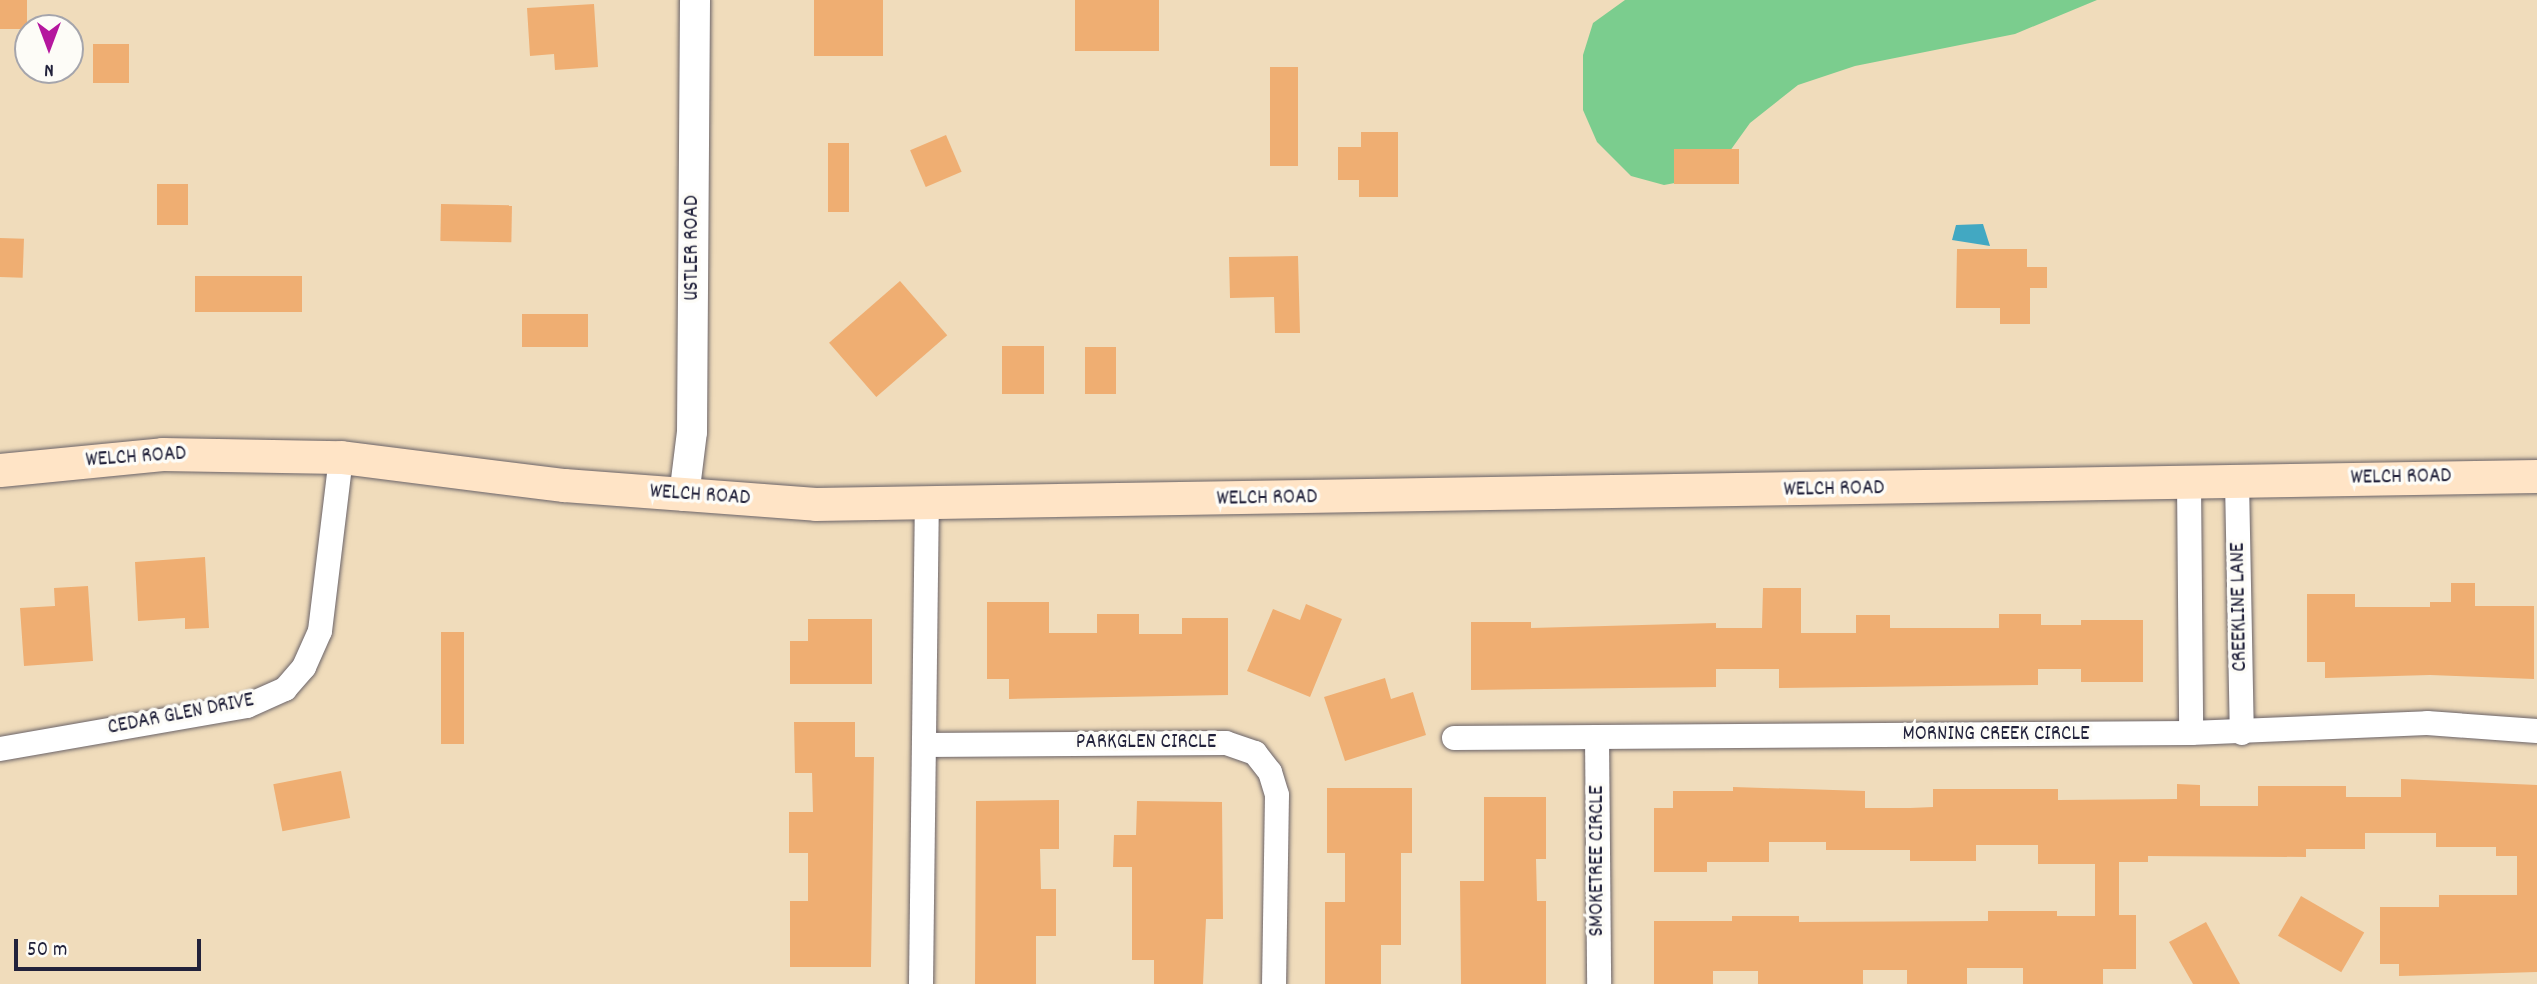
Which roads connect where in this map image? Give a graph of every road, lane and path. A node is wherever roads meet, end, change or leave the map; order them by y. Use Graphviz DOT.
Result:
graph roads {
  1 [pos="695,0"];
  2 [pos="341,457"];
  3 [pos="0,470"];
  4 [pos="2537,476"];
  5 [pos="2237,481"];
  6 [pos="2189,482"];
  7 [pos="684,496"];
  8 [pos="927,501"];
  9 [pos="2537,731"];
  10 [pos="2191,733"];
  11 [pos="2242,733"];
  12 [pos="1597,737"];
  13 [pos="1454,738"];
  14 [pos="924,745"];
  15 [pos="0,749"];
  16 [pos="921,984"];
  17 [pos="1274,984"];
  18 [pos="1599,984"];
  1 -- 7 [label="street, USTLER ROAD"];
  2 -- 3 [label="main road, WELCH ROAD"];
  2 -- 7 [label="main road, WELCH ROAD"];
  2 -- 15 [label="street, CEDAR GLEN DRIVE"];
  4 -- 5 [label="main road, WELCH ROAD"];
  5 -- 6 [label="main road, WELCH ROAD"];
  5 -- 11 [label="street, CREEKLINE LANE"];
  6 -- 8 [label="main road, WELCH ROAD"];
  6 -- 10 [label="street"];
  7 -- 8 [label="main road, WELCH ROAD"];
  8 -- 14 [label="street"];
  9 -- 11 [label="street, MORNING CREEK CIRCLE"];
  10 -- 11 [label="street, MORNING CREEK CIRCLE"];
  10 -- 12 [label="street, MORNING CREEK CIRCLE"];
  12 -- 13 [label="street, MORNING CREEK CIRCLE"];
  12 -- 18 [label="street, SMOKETREE CIRCLE"];
  14 -- 16 [label="street"];
  14 -- 17 [label="street, PARKGLEN CIRCLE"];
}
